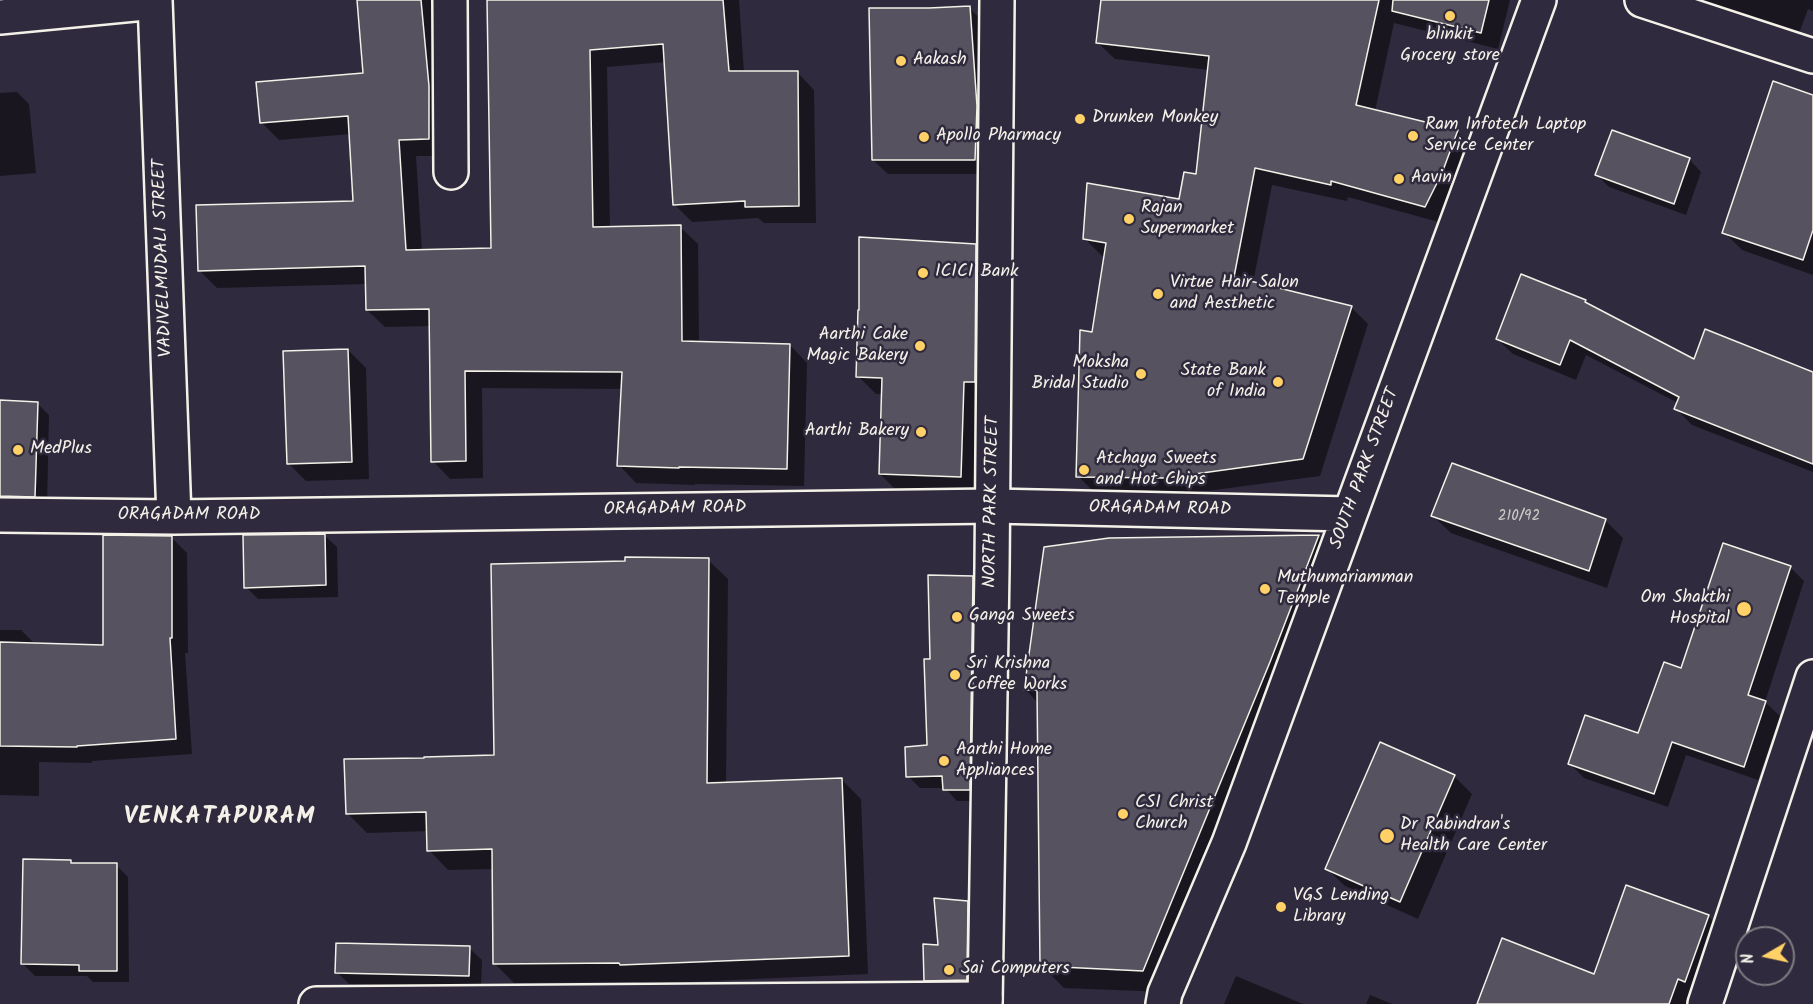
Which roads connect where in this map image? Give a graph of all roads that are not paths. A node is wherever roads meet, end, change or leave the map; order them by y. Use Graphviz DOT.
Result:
graph roads {
  1 [pos="450,0"];
  2 [pos="997,0"];
  3 [pos="1539,0"];
  4 [pos="1642,0"];
  5 [pos="155,1"];
  6 [pos="0,17"];
  7 [pos="1813,56"];
  8 [pos="451,172"];
  9 [pos="993,506"];
  10 [pos="1349,514"];
  11 [pos="0,515"];
  12 [pos="174,517"];
  13 [pos="1813,677"];
  14 [pos="985,1001"];
  15 [pos="315,1004"];
  16 [pos="1163,1004"];
  17 [pos="1705,1004"];
  1 -- 8 [label="street"];
  2 -- 9 [label="street, NORTH PARK STREET"];
  3 -- 10 [label="street, SOUTH PARK STREET"];
  4 -- 7 [label="street"];
  5 -- 6 [label="street"];
  5 -- 12 [label="street, VADIVELMUDALI STREET"];
  9 -- 10 [label="street, ORAGADAM ROAD"];
  9 -- 12 [label="street, ORAGADAM ROAD"];
  9 -- 14 [label="street, NORTH PARK STREET"];
  10 -- 16 [label="street, SOUTH PARK STREET"];
  11 -- 12 [label="street, ORAGADAM ROAD"];
  13 -- 17 [label="street"];
  14 -- 15 [label="street"];
}
